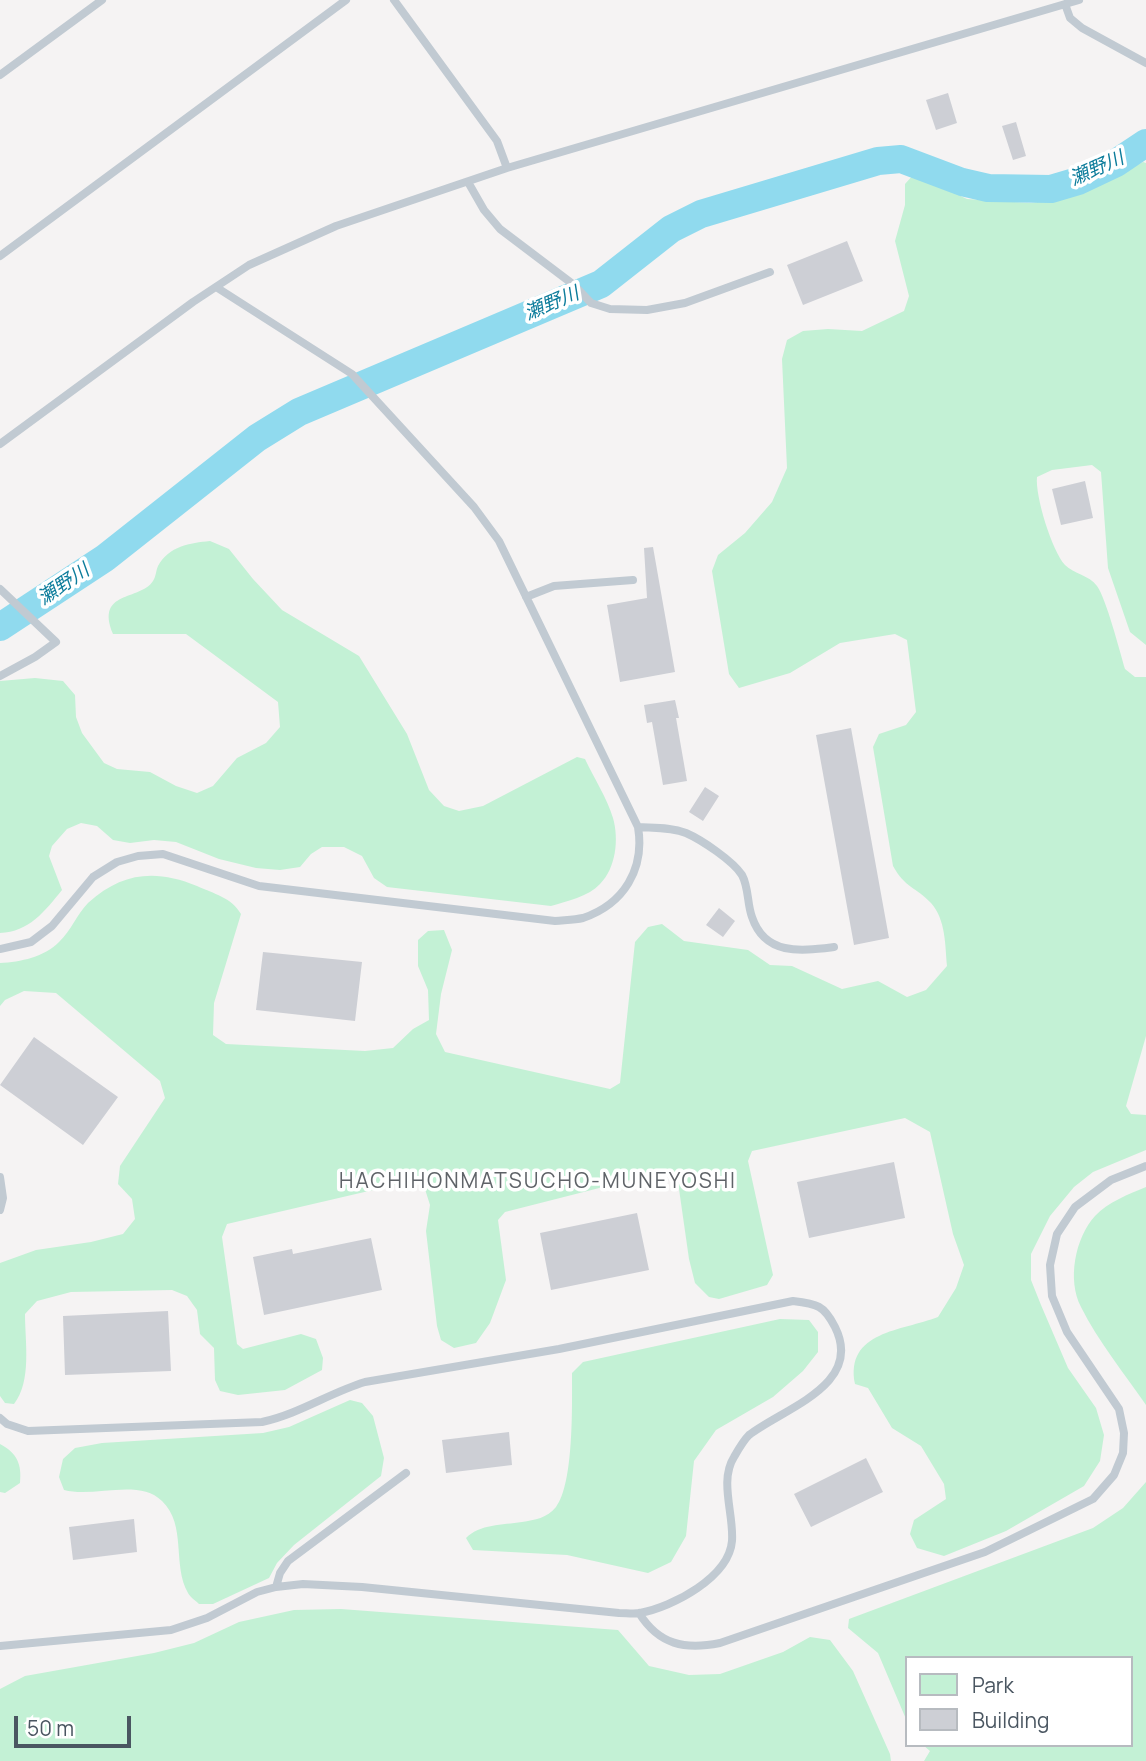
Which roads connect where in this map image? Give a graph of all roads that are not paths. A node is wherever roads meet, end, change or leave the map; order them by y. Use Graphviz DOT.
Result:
graph roads {
  1 [pos="102,0"];
  2 [pos="346,0"];
  3 [pos="394,0"];
  4 [pos="1079,0"];
  5 [pos="1065,4"];
  6 [pos="1146,63"];
  7 [pos="0,75"];
  8 [pos="507,168"];
  9 [pos="468,182"];
  10 [pos="0,256"];
  11 [pos="770,272"];
  12 [pos="216,287"];
  13 [pos="0,444"];
  14 [pos="633,580"];
  15 [pos="0,590"];
  16 [pos="526,597"];
  17 [pos="0,676"];
  18 [pos="638,827"];
  19 [pos="834,947"];
  20 [pos="0,949"];
  21 [pos="1146,1166"];
  22 [pos="0,1177"];
  23 [pos="0,1210"];
  24 [pos="0,1418"];
  25 [pos="406,1473"];
  26 [pos="276,1587"];
  27 [pos="639,1613"];
  28 [pos="0,1646"];
  1 -- 7 [label="lane"];
  2 -- 10 [label="lane"];
  3 -- 8 [label="lane"];
  4 -- 5 [label="lane"];
  5 -- 6 [label="lane"];
  5 -- 8 [label="lane"];
  8 -- 9 [label="lane"];
  9 -- 11 [label="lane"];
  9 -- 12 [label="lane"];
  12 -- 13 [label="lane"];
  12 -- 16 [label="lane"];
  14 -- 16 [label="lane"];
  15 -- 17 [label="lane"];
  16 -- 18 [label="lane"];
  18 -- 19 [label="lane"];
  18 -- 20 [label="lane"];
  21 -- 27 [label="lane"];
  22 -- 23 [label="lane"];
  24 -- 27 [label="lane"];
  25 -- 26 [label="lane"];
  26 -- 27 [label="lane"];
  26 -- 28 [label="lane"];
}
